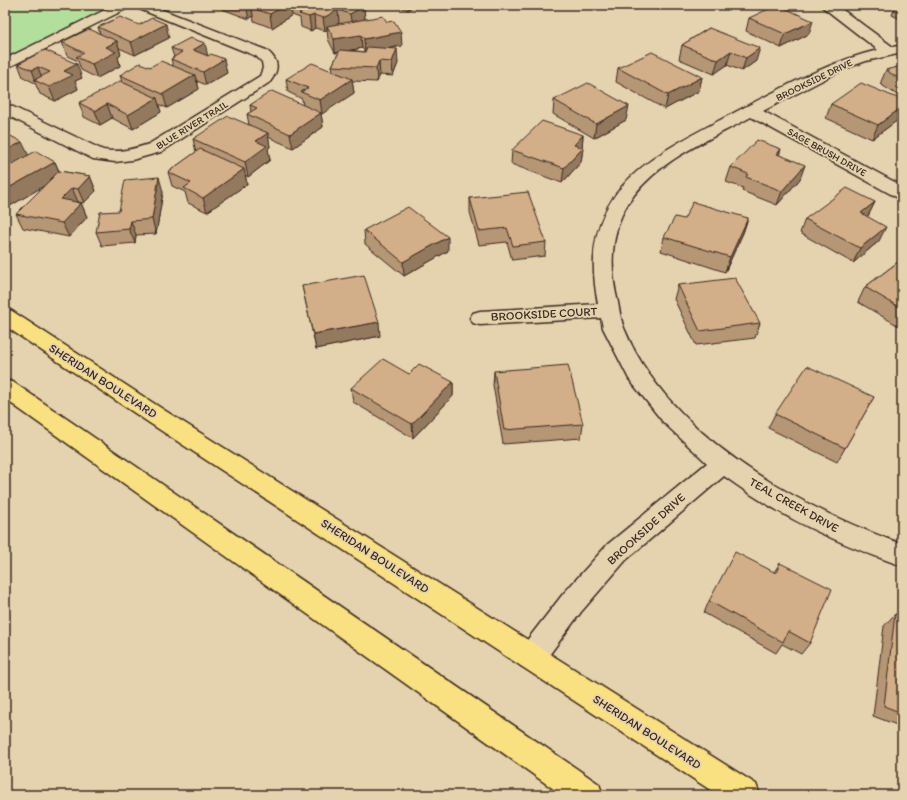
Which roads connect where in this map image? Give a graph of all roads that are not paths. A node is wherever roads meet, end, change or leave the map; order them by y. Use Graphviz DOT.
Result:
graph roads {
  1 [pos="126,5"];
  2 [pos="138,5"];
  3 [pos="827,5"];
  4 [pos="896,50"];
  5 [pos="5,65"];
  6 [pos="5,108"];
  7 [pos="751,111"];
  8 [pos="902,194"];
  9 [pos="607,311"];
  10 [pos="5,316"];
  11 [pos="480,318"];
  12 [pos="5,388"];
  13 [pos="723,463"];
  14 [pos="902,555"];
  15 [pos="531,657"];
  16 [pos="588,795"];
  17 [pos="745,795"];
  1 -- 5 [label="street"];
  2 -- 6 [label="street, BLUE RIVER TRAIL"];
  3 -- 4 [label="street"];
  4 -- 7 [label="street, BROOKSIDE DRIVE"];
  7 -- 8 [label="street, SAGE BRUSH DRIVE"];
  7 -- 9 [label="street, TEAL CREEK DRIVE"];
  9 -- 11 [label="street, BROOKSIDE COURT"];
  9 -- 13 [label="street, TEAL CREEK DRIVE"];
  10 -- 15 [label="main road, SHERIDAN BOULEVARD"];
  12 -- 16 [label="main road"];
  13 -- 14 [label="street, TEAL CREEK DRIVE"];
  13 -- 15 [label="street, BROOKSIDE DRIVE"];
  15 -- 17 [label="main road, SHERIDAN BOULEVARD"];
}
